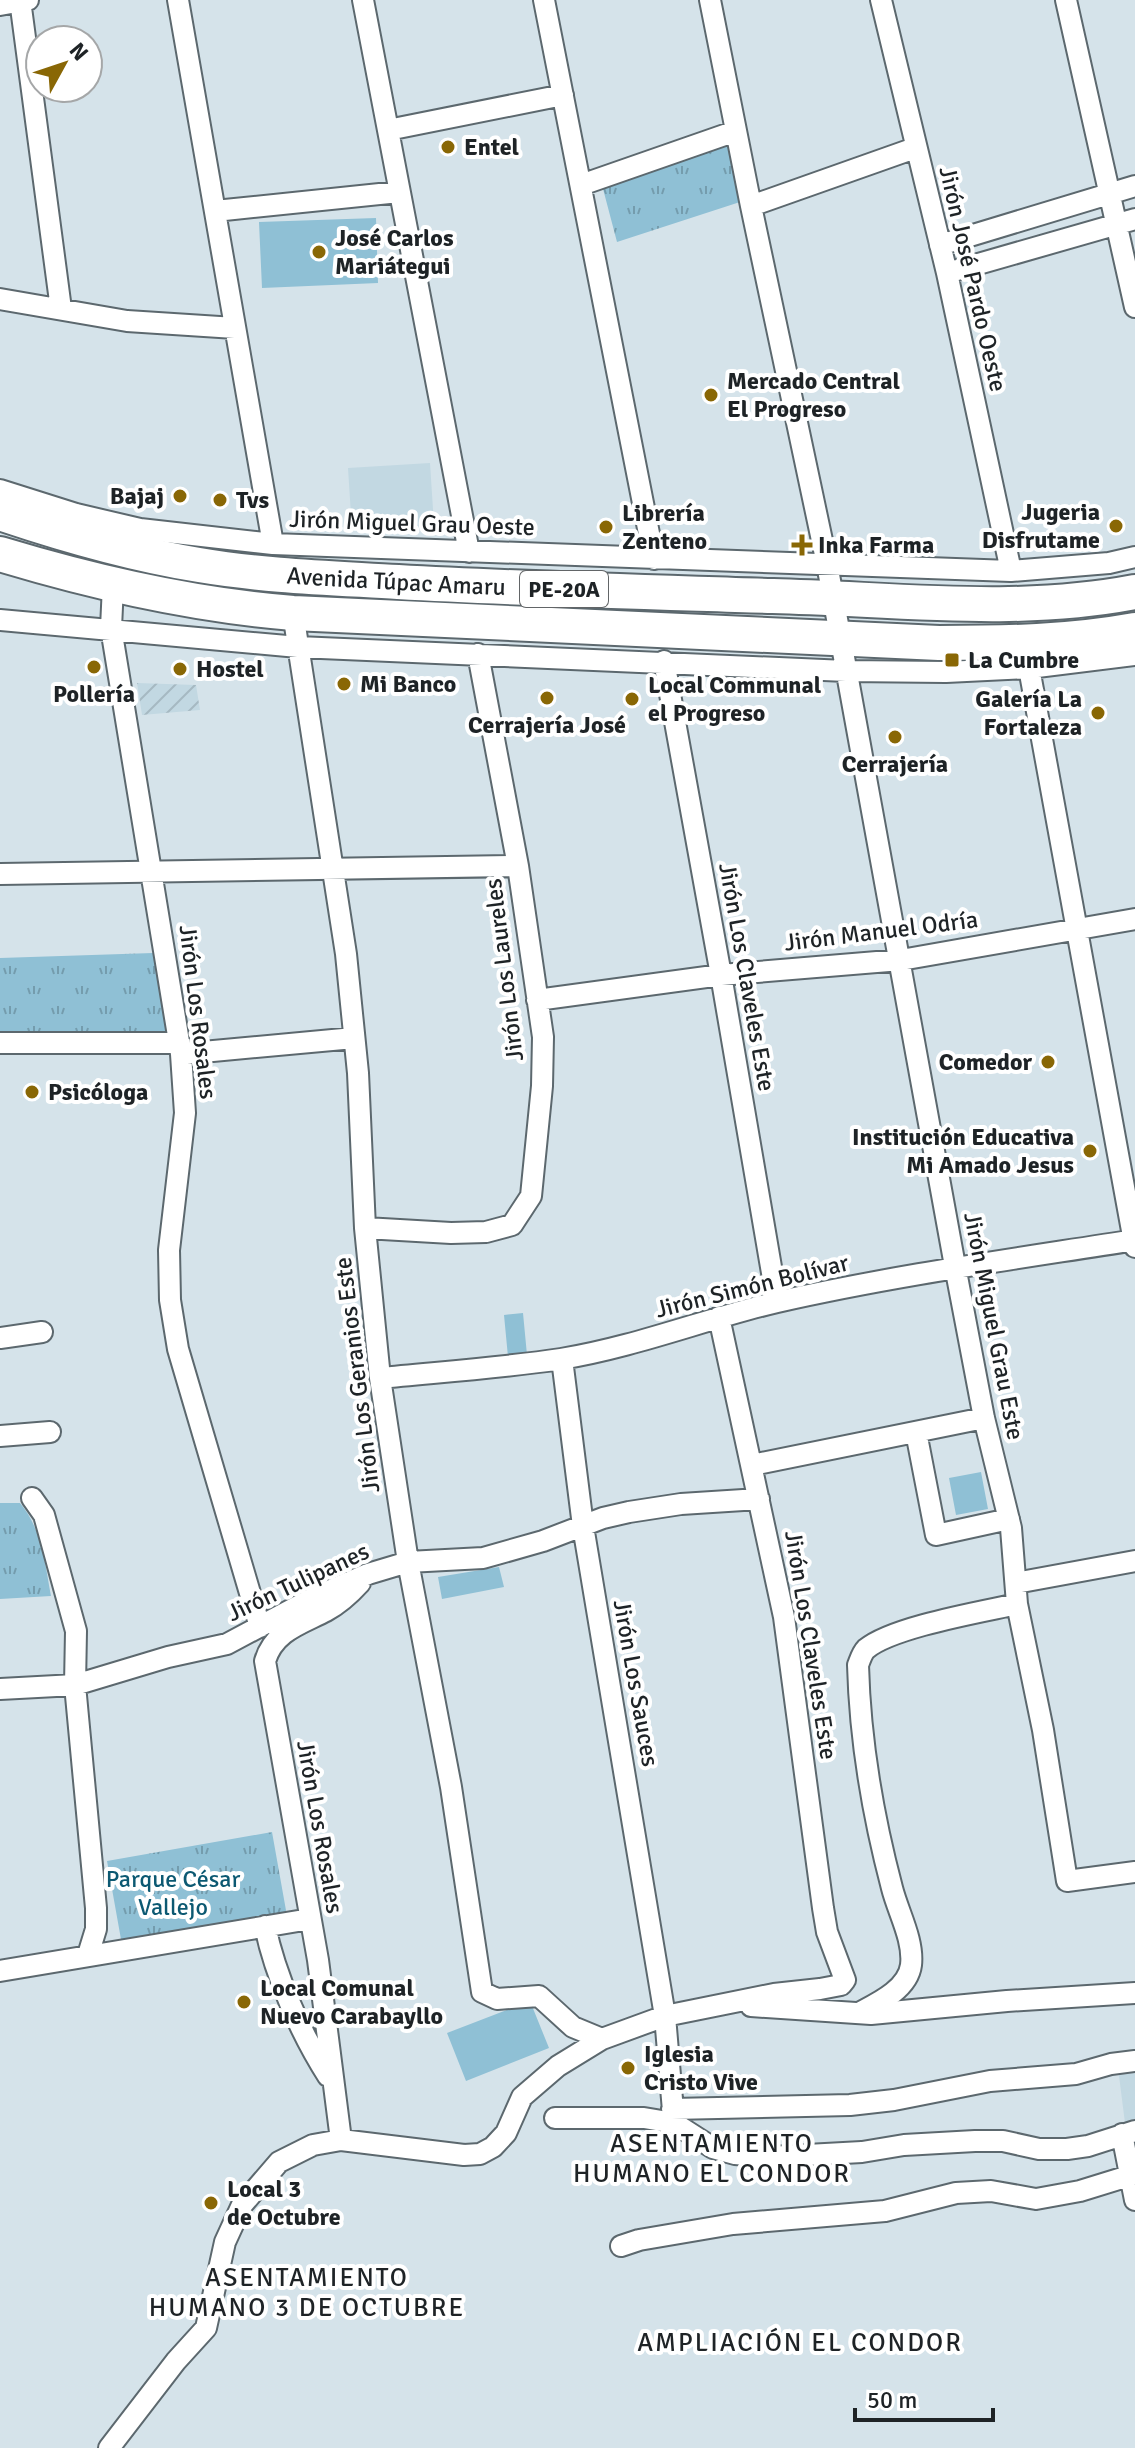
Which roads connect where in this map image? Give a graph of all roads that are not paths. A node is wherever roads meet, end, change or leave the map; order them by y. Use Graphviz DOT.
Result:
graph roads {
  1 [pos="178,0"];
  2 [pos="363,0"];
  3 [pos="544,0"];
  4 [pos="710,0"];
  5 [pos="881,0"];
  6 [pos="1066,0"];
  7 [pos="17,2"];
  8 [pos="563,95"];
  9 [pos="388,130"];
  10 [pos="736,131"];
  11 [pos="915,148"];
  12 [pos="581,185"];
  13 [pos="1135,186"];
  14 [pos="399,192"];
  15 [pos="1109,194"];
  16 [pos="751,206"];
  17 [pos="215,211"];
  18 [pos="1125,222"];
  19 [pos="940,245"];
  20 [pos="947,273"];
  21 [pos="0,299"];
  22 [pos="1135,307"];
  23 [pos="61,309"];
  24 [pos="235,328"];
  25 [pos="0,490"];
  26 [pos="0,513"];
  27 [pos="273,544"];
  28 [pos="469,552"];
  29 [pos="0,554"];
  30 [pos="1135,557"];
  31 [pos="654,559"];
  32 [pos="827,564"];
  33 [pos="1011,571"];
  34 [pos="113,585"];
  35 [pos="1135,592"];
  36 [pos="833,598"];
  37 [pos="293,613"];
  38 [pos="0,620"];
  39 [pos="111,628"];
  40 [pos="1135,630"];
  41 [pos="298,647"];
  42 [pos="478,654"];
  43 [pos="843,655"];
  44 [pos="1135,655"];
  45 [pos="664,661"];
  46 [pos="1029,668"];
  47 [pos="518,866"];
  48 [pos="332,869"];
  49 [pos="152,871"];
  50 [pos="0,874"];
  51 [pos="1135,919"];
  52 [pos="1079,928"];
  53 [pos="901,960"];
  54 [pos="721,975"];
  55 [pos="537,1000"];
  56 [pos="354,1038"];
  57 [pos="0,1043"];
  58 [pos="181,1048"];
  59 [pos="365,1228"];
  60 [pos="1134,1242"];
  61 [pos="955,1266"];
  62 [pos="777,1302"];
  63 [pos="719,1317"];
  64 [pos="42,1332"];
  65 [pos="0,1338"];
  66 [pos="562,1359"];
  67 [pos="380,1378"];
  68 [pos="984,1418"];
  69 [pos="50,1432"];
  70 [pos="916,1432"];
  71 [pos="0,1436"];
  72 [pos="752,1465"];
  73 [pos="32,1498"];
  74 [pos="759,1499"];
  75 [pos="1009,1519"];
  76 [pos="583,1526"];
  77 [pos="1135,1561"];
  78 [pos="408,1562"];
  79 [pos="368,1574"];
  80 [pos="1016,1594"];
  81 [pos="260,1627"];
  82 [pos="75,1685"];
  83 [pos="0,1689"];
  84 [pos="1135,1872"];
  85 [pos="310,1919"];
  86 [pos="265,1926"];
  87 [pos="88,1955"];
  88 [pos="0,1971"];
  89 [pos="1135,1993"];
  90 [pos="727,2004"];
  91 [pos="859,2013"];
  92 [pos="665,2016"];
  93 [pos="602,2039"];
  94 [pos="1135,2061"];
  95 [pos="335,2086"];
  96 [pos="673,2116"];
  97 [pos="555,2118"];
  98 [pos="1129,2133"];
  99 [pos="341,2140"];
  100 [pos="1132,2175"];
  101 [pos="1135,2200"];
  102 [pos="621,2246"];
  103 [pos="109,2448"];
  1 -- 17 [label="street"];
  2 -- 9 [label="street"];
  3 -- 8 [label="street"];
  4 -- 10 [label="street"];
  5 -- 11 [label="street, Jirón José Pardo Oeste"];
  6 -- 15 [label="street"];
  7 -- 23 [label="street"];
  8 -- 9 [label="street"];
  8 -- 12 [label="street"];
  9 -- 14 [label="street"];
  10 -- 12 [label="street"];
  10 -- 16 [label="street"];
  11 -- 16 [label="street"];
  11 -- 19 [label="street, Jirón José Pardo Oeste"];
  12 -- 31 [label="street"];
  13 -- 15 [label="street"];
  14 -- 17 [label="street"];
  14 -- 28 [label="street"];
  15 -- 18 [label="street"];
  15 -- 19 [label="street"];
  16 -- 32 [label="street"];
  17 -- 24 [label="street"];
  18 -- 20 [label="street"];
  18 -- 22 [label="street"];
  19 -- 20 [label="street, Jirón José Pardo Oeste"];
  20 -- 33 [label="street, Jirón José Pardo Oeste"];
  21 -- 23 [label="street"];
  23 -- 24 [label="street"];
  24 -- 27 [label="street"];
  25 -- 27 [label="street, Jirón Miguel Grau Oeste"];
  26 -- 36 [label="highway, Avenida Túpac Amaru / PE-20A"];
  27 -- 28 [label="street, Jirón Miguel Grau Oeste"];
  28 -- 31 [label="street, Jirón Miguel Grau Oeste"];
  29 -- 34 [label="highway, Avenida Túpac Amaru / PE-20A"];
  30 -- 33 [label="street, Jirón Miguel Grau Oeste"];
  31 -- 32 [label="street, Jirón Miguel Grau Oeste"];
  32 -- 33 [label="street, Jirón Miguel Grau Oeste"];
  32 -- 36 [label="street"];
  34 -- 37 [label="highway, Avenida Túpac Amaru / PE-20A"];
  34 -- 39 [label="street, Jirón Los Rosales"];
  35 -- 36 [label="highway, Avenida Túpac Amaru / PE-20A"];
  36 -- 43 [label="street"];
  37 -- 41 [label="street, Jirón Los Geranios Este"];
  37 -- 43 [label="highway, Avenida Túpac Amaru / PE-20A"];
  38 -- 39 [label="street, Avenida Túpac Amaru"];
  39 -- 41 [label="street, Avenida Túpac Amaru"];
  39 -- 49 [label="street, Jirón Los Rosales"];
  40 -- 43 [label="highway, Avenida Túpac Amaru / PE-20A"];
  41 -- 42 [label="street, Avenida Túpac Amaru"];
  41 -- 48 [label="street, Jirón Los Geranios Este"];
  42 -- 45 [label="street, Avenida Túpac Amaru"];
  42 -- 47 [label="street, Jirón Los Laureles"];
  43 -- 45 [label="street, Avenida Túpac Amaru"];
  43 -- 46 [label="street, Avenida Túpac Amaru"];
  43 -- 53 [label="street, Jirón Miguel Grau Este"];
  44 -- 46 [label="street, Avenida Túpac Amaru"];
  45 -- 54 [label="street, Jirón Los Claveles Este"];
  46 -- 52 [label="street"];
  47 -- 48 [label="street"];
  47 -- 55 [label="street, Jirón Los Laureles"];
  48 -- 49 [label="street"];
  48 -- 56 [label="street, Jirón Los Geranios Este"];
  49 -- 50 [label="street"];
  49 -- 58 [label="street, Jirón Los Rosales"];
  51 -- 52 [label="street, Jirón Manuel Odría"];
  52 -- 53 [label="street, Jirón Manuel Odría"];
  52 -- 60 [label="street"];
  53 -- 54 [label="street, Jirón Manuel Odría"];
  53 -- 61 [label="street, Jirón Miguel Grau Este"];
  54 -- 55 [label="street, Jirón Manuel Odría"];
  54 -- 62 [label="street, Jirón Los Claveles Este"];
  55 -- 59 [label="street, Jirón Los Laureles"];
  56 -- 58 [label="street"];
  56 -- 59 [label="street, Jirón Los Geranios Este"];
  57 -- 58 [label="street"];
  58 -- 81 [label="street, Jirón Los Rosales"];
  59 -- 67 [label="street, Jirón Los Geranios Este"];
  60 -- 61 [label="street, Jirón Simón Bolívar"];
  61 -- 62 [label="street, Jirón Simón Bolívar"];
  61 -- 68 [label="street, Jirón Miguel Grau Este"];
  62 -- 63 [label="street, Jirón Simón Bolívar"];
  63 -- 66 [label="street, Jirón Simón Bolívar"];
  63 -- 72 [label="street, Jirón Los Claveles Este"];
  64 -- 65 [label="street"];
  66 -- 67 [label="street, Jirón Simón Bolívar"];
  66 -- 76 [label="street, Jirón Los Sauces"];
  67 -- 78 [label="street, Jirón Los Geranios Este"];
  68 -- 70 [label="street"];
  68 -- 75 [label="street, Jirón Miguel Grau Este"];
  69 -- 71 [label="street"];
  70 -- 72 [label="street"];
  70 -- 75 [label="street"];
  72 -- 74 [label="street, Jirón Los Claveles Este"];
  73 -- 82 [label="street"];
  74 -- 76 [label="street, Jirón Tulipanes"];
  74 -- 90 [label="street, Jirón Los Claveles Este"];
  75 -- 80 [label="street, Jirón Miguel Grau Este"];
  76 -- 78 [label="street, Jirón Tulipanes"];
  76 -- 92 [label="street, Jirón Los Sauces"];
  77 -- 80 [label="street"];
  78 -- 79 [label="street, Jirón Tulipanes"];
  78 -- 93 [label="street, Jirón Los Geranios Este"];
  79 -- 81 [label="street, Jirón Tulipanes"];
  79 -- 85 [label="street, Jirón Los Rosales"];
  80 -- 84 [label="street, Jirón Miguel Grau Este"];
  80 -- 91 [label="street"];
  81 -- 82 [label="street, Jirón Tulipanes"];
  82 -- 83 [label="street, Jirón Tulipanes"];
  82 -- 87 [label="street"];
  85 -- 86 [label="street"];
  85 -- 95 [label="street, Jirón Los Rosales"];
  86 -- 87 [label="street"];
  86 -- 95 [label="street"];
  87 -- 88 [label="street"];
  89 -- 91 [label="street"];
  90 -- 91 [label="street"];
  90 -- 92 [label="street"];
  92 -- 93 [label="street"];
  92 -- 96 [label="street, Jirón Los Sauces"];
  93 -- 99 [label="street"];
  94 -- 96 [label="street"];
  95 -- 99 [label="street, Jirón Los Rosales"];
  96 -- 97 [label="street"];
  96 -- 98 [label="street"];
  98 -- 100 [label="street"];
  99 -- 103 [label="street"];
  100 -- 101 [label="street"];
  100 -- 102 [label="street"];
}
